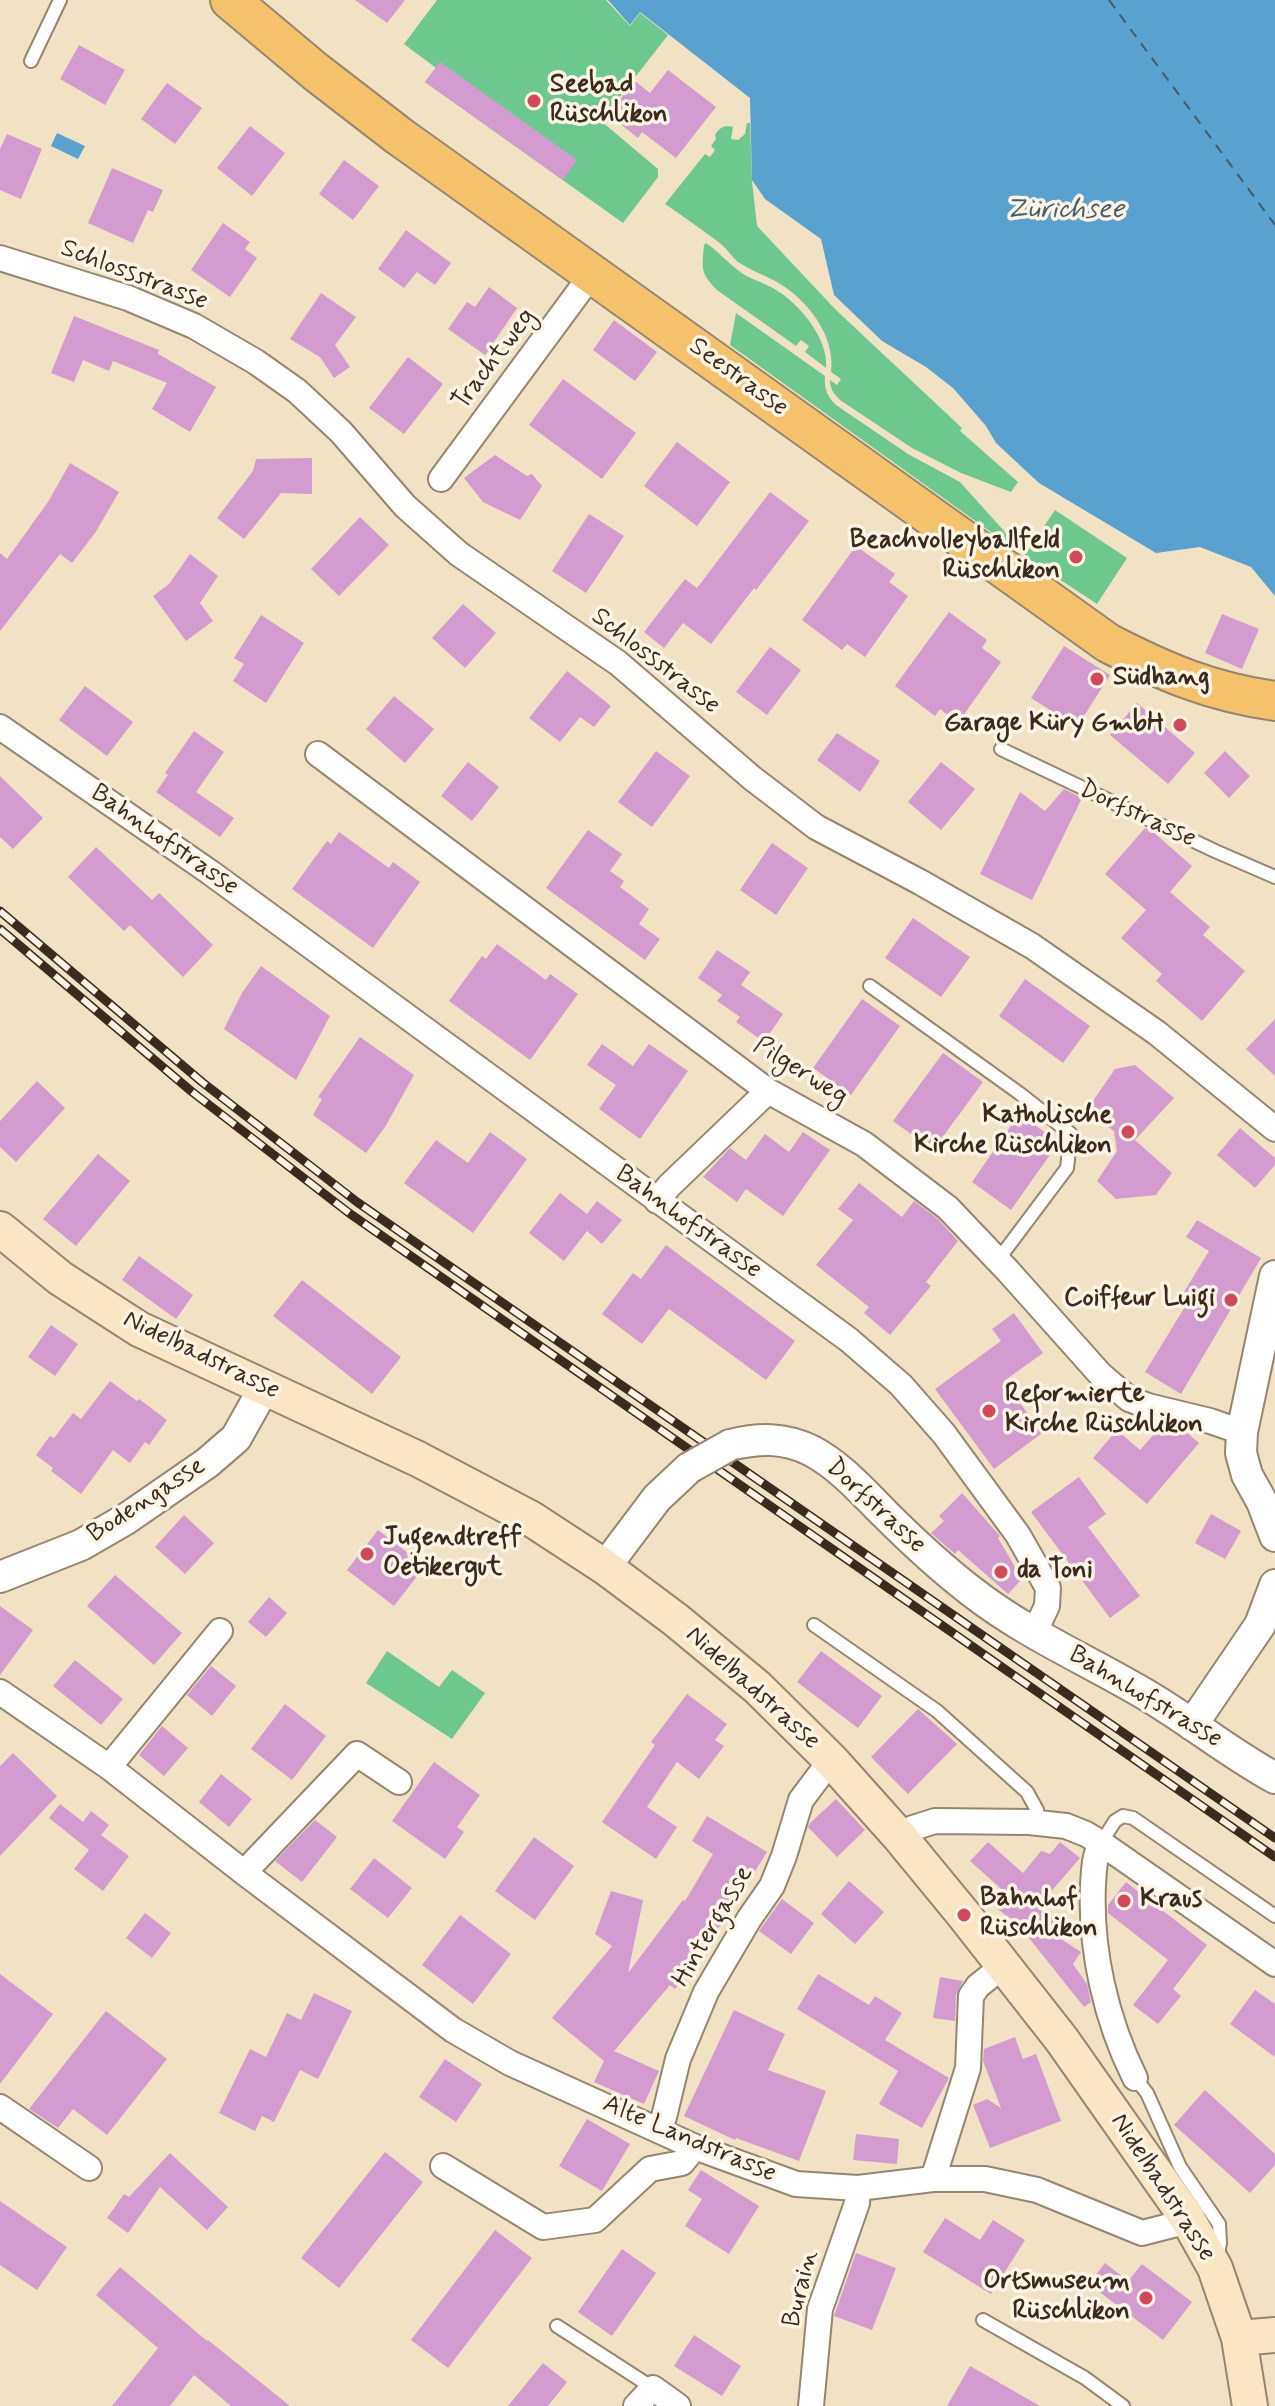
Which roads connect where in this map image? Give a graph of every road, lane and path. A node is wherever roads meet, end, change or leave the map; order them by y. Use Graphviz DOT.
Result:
graph roads {
  1 [pos="60,0"];
  2 [pos="230,0"];
  3 [pos="31,61"];
  4 [pos="0,258"];
  5 [pos="592,274"];
  6 [pos="441,479"];
  7 [pos="1275,701"];
  8 [pos="0,727"];
  9 [pos="1001,749"];
  10 [pos="318,754"];
  11 [pos="1275,877"];
  12 [pos="870,986"];
  13 [pos="768,1091"];
  14 [pos="1275,1129"];
  15 [pos="657,1201"];
  16 [pos="0,1229"];
  17 [pos="998,1260"];
  18 [pos="1275,1276"];
  19 [pos="264,1388"];
  20 [pos="1242,1432"];
  21 [pos="1275,1536"];
  22 [pos="605,1567"];
  23 [pos="0,1577"];
  24 [pos="1275,1585"];
  25 [pos="814,1625"];
  26 [pos="1268,1628"];
  27 [pos="220,1631"];
  28 [pos="1034,1633"];
  29 [pos="0,1692"];
  30 [pos="1192,1725"];
  31 [pos="831,1760"];
  32 [pos="109,1767"];
  33 [pos="1275,1778"];
  34 [pos="399,1782"];
  35 [pos="1038,1822"];
  36 [pos="899,1836"];
  37 [pos="1101,1843"];
  38 [pos="246,1874"];
  39 [pos="1275,1916"];
  40 [pos="1275,1964"];
  41 [pos="1003,1966"];
  42 [pos="1135,2078"];
  43 [pos="0,2107"];
  44 [pos="659,2129"];
  45 [pos="695,2147"];
  46 [pos="443,2166"];
  47 [pos="89,2168"];
  48 [pos="933,2179"];
  49 [pos="858,2188"];
  50 [pos="1187,2218"];
  51 [pos="1215,2268"];
  52 [pos="983,2320"];
  53 [pos="557,2326"];
  54 [pos="1275,2335"];
  55 [pos="1239,2338"];
  56 [pos="653,2388"];
  57 [pos="636,2406"];
  58 [pos="678,2406"];
  59 [pos="811,2406"];
  60 [pos="1123,2406"];
  61 [pos="1250,2406"];
  1 -- 3 [label="lane"];
  2 -- 5 [label="main road, Seestrasse"];
  4 -- 14 [label="street, Schlossstrasse"];
  5 -- 6 [label="street, Trachtweg"];
  5 -- 7 [label="main road, Seestrasse"];
  8 -- 15 [label="street, Bahnhofstrasse"];
  9 -- 11 [label="lane, Dorfstrasse"];
  10 -- 13 [label="street, Pilgerweg"];
  12 -- 17 [label="lane"];
  13 -- 15 [label="street"];
  13 -- 17 [label="street, Pilgerweg"];
  15 -- 28 [label="street, Bahnhofstrasse"];
  16 -- 19 [label="main road, Nidelbadstrasse"];
  17 -- 20 [label="street, Pilgerweg"];
  18 -- 20 [label="street"];
  19 -- 22 [label="main road, Nidelbadstrasse"];
  19 -- 23 [label="street, Bodengasse"];
  20 -- 21 [label="street"];
  22 -- 28 [label="street, Dorfstrasse, bridge"];
  22 -- 31 [label="main road, Nidelbadstrasse"];
  24 -- 26 [label="street"];
  25 -- 35 [label="lane"];
  26 -- 30 [label="street"];
  27 -- 32 [label="street"];
  28 -- 30 [label="street, Bahnhofstrasse"];
  29 -- 32 [label="street, Alte Landstrasse"];
  30 -- 33 [label="street, Bahnhofstrasse"];
  31 -- 36 [label="main road, Nidelbadstrasse"];
  31 -- 44 [label="street, Hintergasse"];
  32 -- 38 [label="street, Alte Landstrasse"];
  34 -- 38 [label="street"];
  35 -- 36 [label="street"];
  35 -- 37 [label="street"];
  36 -- 41 [label="main road, Nidelbadstrasse"];
  37 -- 39 [label="lane"];
  37 -- 40 [label="street"];
  37 -- 42 [label="street"];
  38 -- 44 [label="street, Alte Landstrasse"];
  41 -- 48 [label="street"];
  41 -- 50 [label="main road, Nidelbadstrasse"];
  42 -- 51 [label="lane"];
  43 -- 47 [label="street"];
  44 -- 45 [label="street, Alte Landstrasse"];
  45 -- 46 [label="street"];
  45 -- 49 [label="street, Alte Landstrasse"];
  48 -- 49 [label="street, Alte Landstrasse"];
  48 -- 50 [label="street, Alte Landstrasse"];
  49 -- 59 [label="street, Burain"];
  50 -- 51 [label="main road, Nidelbadstrasse"];
  51 -- 55 [label="main road, Nidelbadstrasse"];
  52 -- 60 [label="lane"];
  53 -- 56 [label="lane"];
  54 -- 55 [label="main road"];
  55 -- 61 [label="main road, Nidelbadstrasse"];
  56 -- 57 [label="street"];
  56 -- 58 [label="street"];
}
